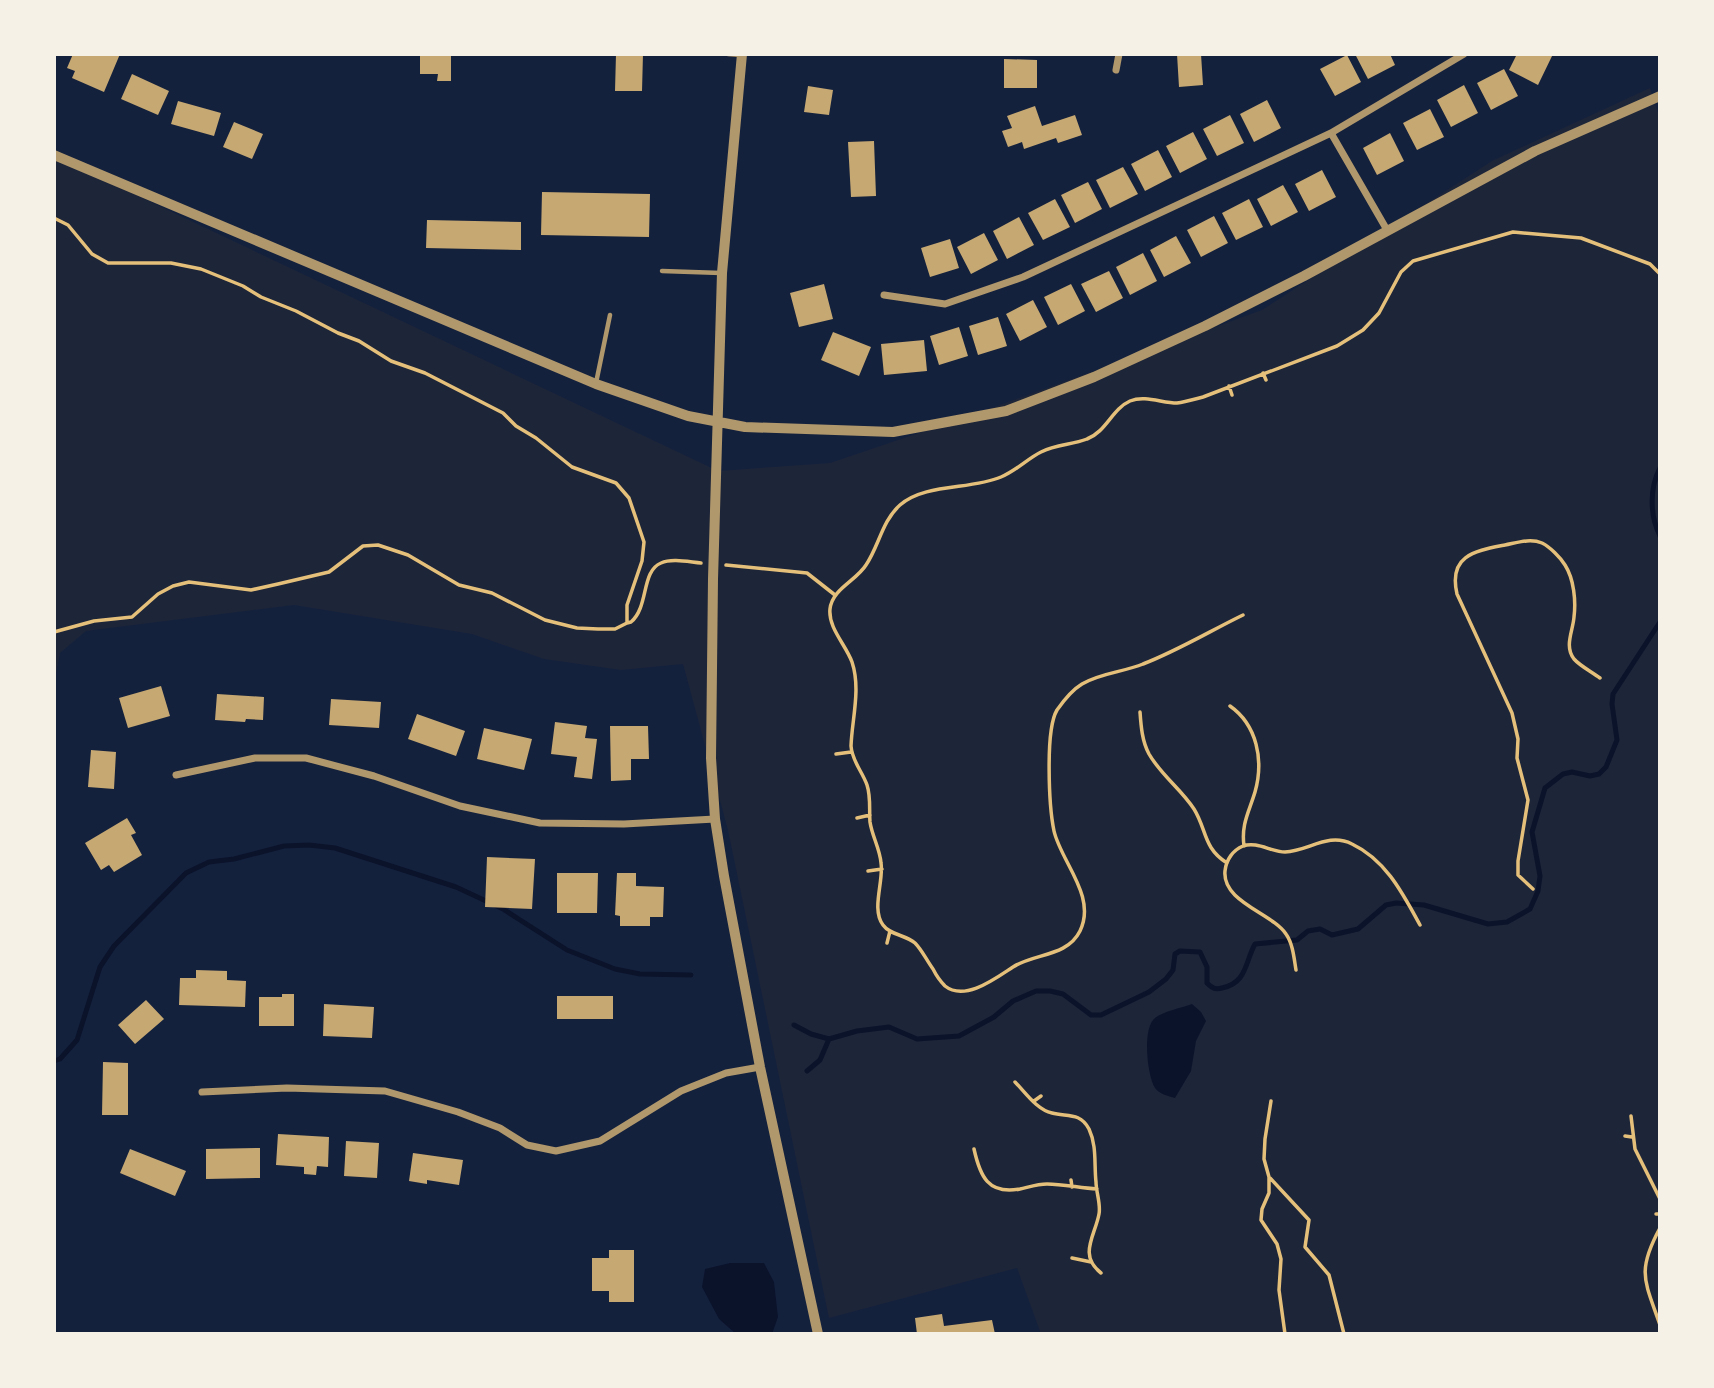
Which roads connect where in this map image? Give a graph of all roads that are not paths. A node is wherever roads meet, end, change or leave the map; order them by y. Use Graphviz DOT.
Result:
graph roads {
  1 [pos="728,54"];
  2 [pos="1119,54"];
  3 [pos="1464,54"];
  4 [pos="742,55"];
  5 [pos="1116,70"];
  6 [pos="1660,96"];
  7 [pos="1331,133"];
  8 [pos="54,155"];
  9 [pos="1387,230"];
  10 [pos="662,271"];
  11 [pos="722,273"];
  12 [pos="884,295"];
  13 [pos="611,315"];
  14 [pos="596,384"];
  15 [pos="718,423"];
  16 [pos="176,775"];
  17 [pos="715,819"];
  18 [pos="760,1067"];
  19 [pos="202,1092"];
  20 [pos="818,1334"];
  1 -- 4 [label="lane"];
  2 -- 5 [label="street"];
  3 -- 7 [label="street"];
  4 -- 11 [label="street"];
  6 -- 9 [label="street"];
  7 -- 9 [label="street"];
  7 -- 12 [label="street"];
  8 -- 14 [label="street"];
  9 -- 15 [label="street"];
  10 -- 11 [label="lane"];
  11 -- 15 [label="street"];
  13 -- 14 [label="lane"];
  14 -- 15 [label="street"];
  15 -- 17 [label="street"];
  16 -- 17 [label="street"];
  17 -- 18 [label="street"];
  18 -- 19 [label="street"];
  18 -- 20 [label="street"];
}
